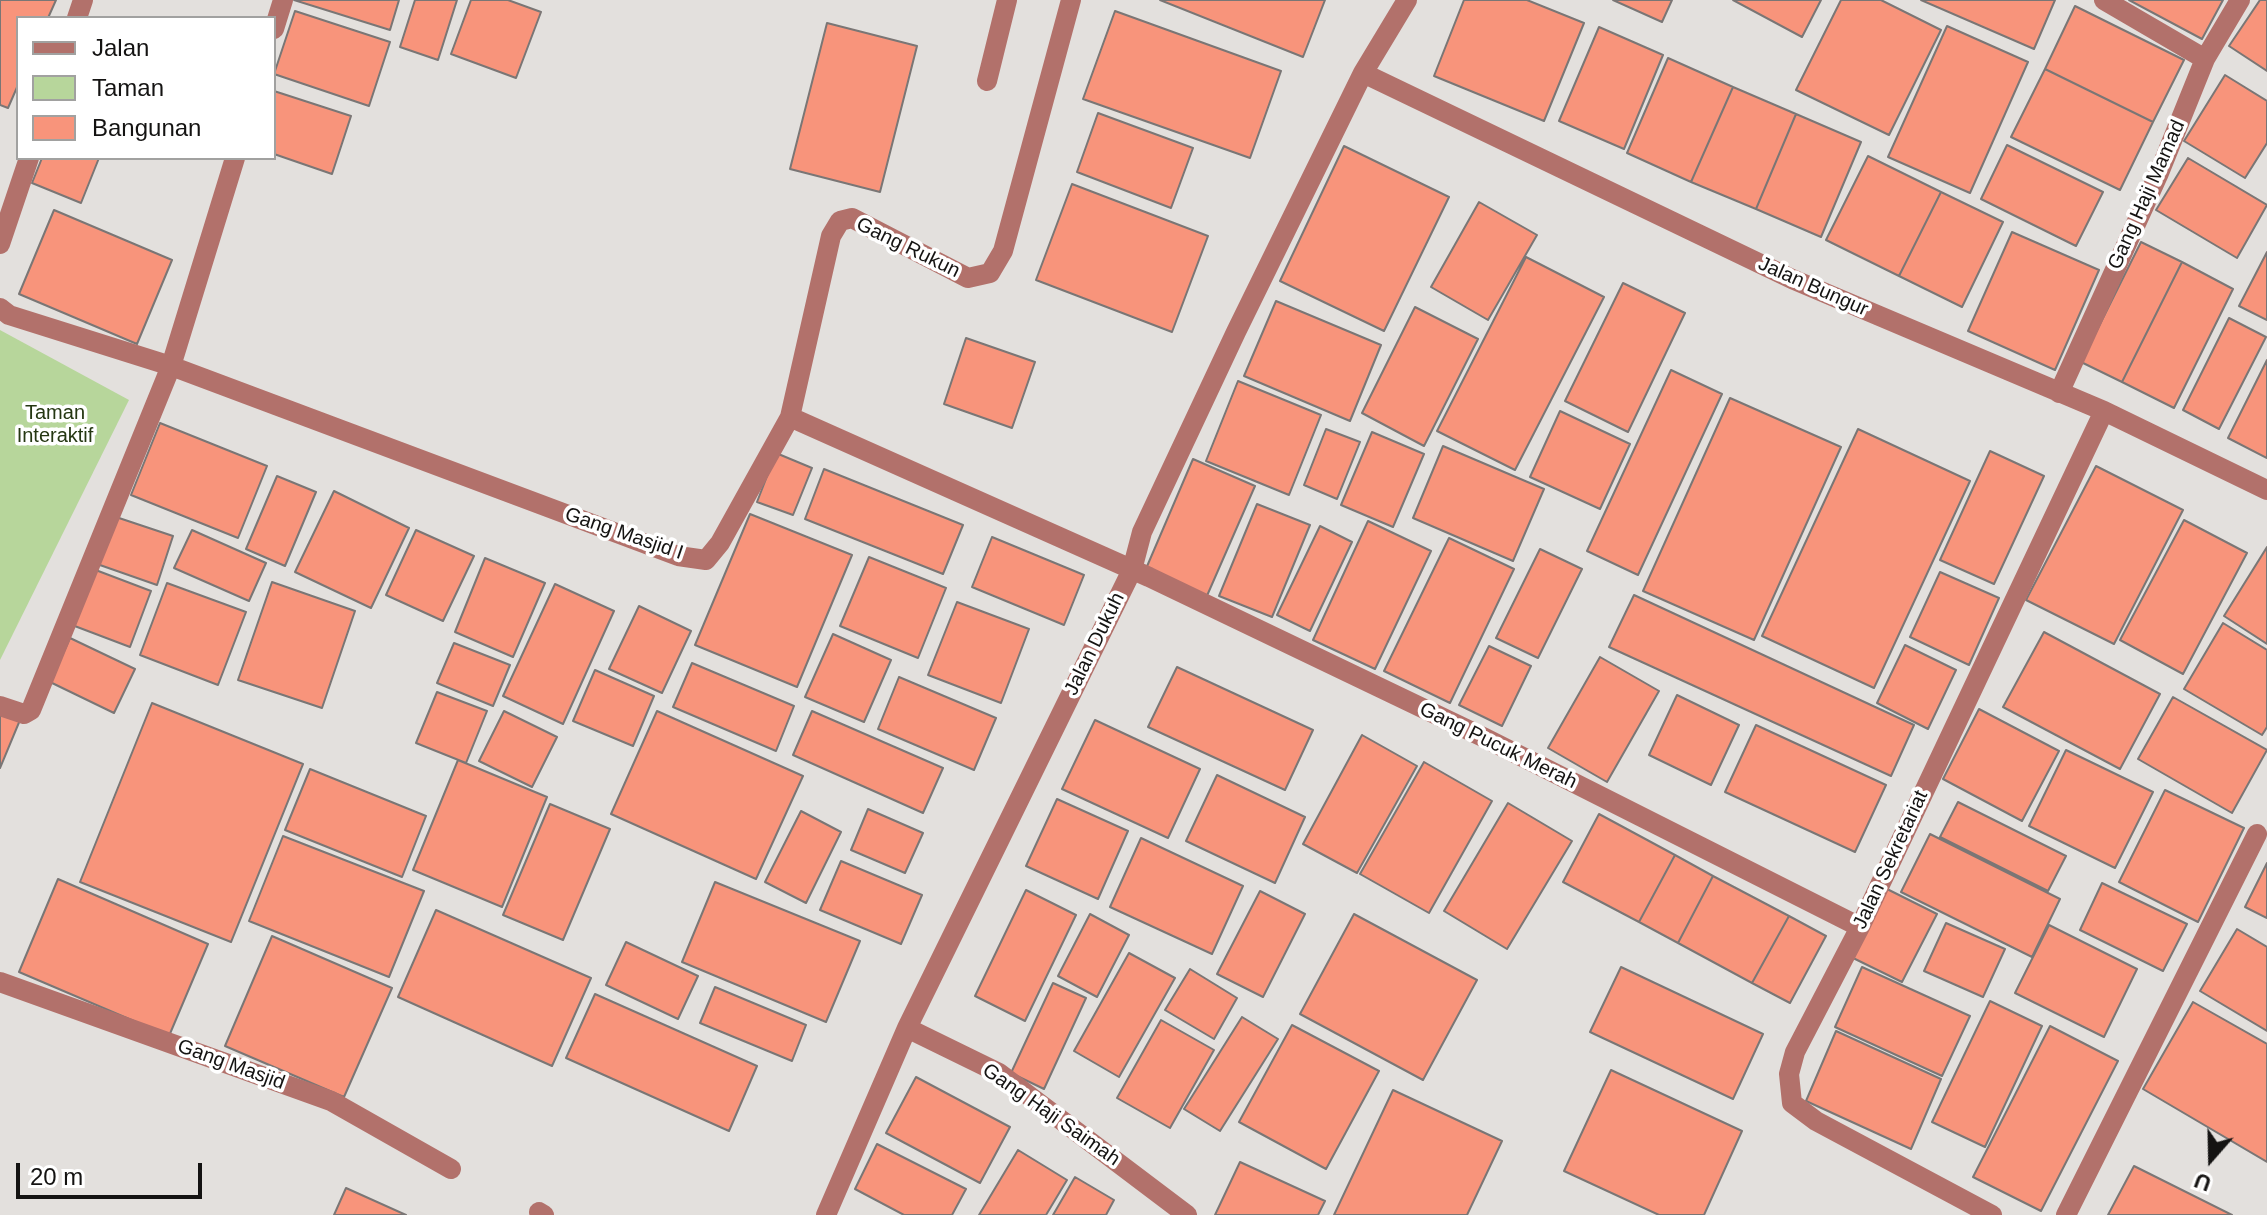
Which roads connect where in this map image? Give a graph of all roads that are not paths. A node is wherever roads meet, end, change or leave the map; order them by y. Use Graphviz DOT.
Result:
graph roads {
  1 [pos="283,0"];
  2 [pos="1007,0"];
  3 [pos="1071,0"];
  4 [pos="1407,0"];
  5 [pos="2104,0"];
  6 [pos="2240,0"];
  7 [pos="276,23"];
  8 [pos="2205,59"];
  9 [pos="1363,73"];
  10 [pos="987,81"];
  11 [pos="28,160"];
  12 [pos="234,160"];
  13 [pos="0,244"];
  14 [pos="0,308"];
  15 [pos="171,366"];
  16 [pos="2059,393"];
  17 [pos="2104,411"];
  18 [pos="790,417"];
  19 [pos="2267,490"];
  20 [pos="1132,570"];
  21 [pos="0,706"];
  22 [pos="2257,834"];
  23 [pos="1860,927"];
  24 [pos="0,982"];
  25 [pos="907,1028"];
  26 [pos="451,1169"];
  27 [pos="826,1215"];
  28 [pos="1187,1215"];
  29 [pos="1992,1215"];
  30 [pos="2066,1215"];
  1 -- 7 [label="street"];
  2 -- 10 [label="street"];
  3 -- 18 [label="street, Gang Rukun"];
  4 -- 9 [label="street, Jalan Dukuh"];
  5 -- 8 [label="street"];
  6 -- 8 [label="street, Gang Haji Mamad"];
  8 -- 16 [label="street, Gang Haji Mamad"];
  9 -- 16 [label="street, Jalan Bungur"];
  9 -- 20 [label="street, Jalan Dukuh"];
  11 -- 13 [label="street"];
  12 -- 15 [label="street"];
  14 -- 15 [label="street"];
  15 -- 18 [label="street, Gang Masjid I"];
  15 -- 21 [label="street"];
  16 -- 17 [label="street, Jalan Bungur"];
  17 -- 19 [label="street, Jalan Bungur"];
  17 -- 23 [label="street, Jalan Sekretariat"];
  18 -- 20 [label="street"];
  20 -- 23 [label="street, Gang Pucuk Merah"];
  20 -- 25 [label="street, Jalan Dukuh"];
  22 -- 30 [label="street"];
  23 -- 29 [label="street, Jalan Sekretariat"];
  24 -- 26 [label="street, Gang Masjid"];
  25 -- 27 [label="street, Jalan Dukuh"];
  25 -- 28 [label="street, Gang Haji Saimah"];
}
